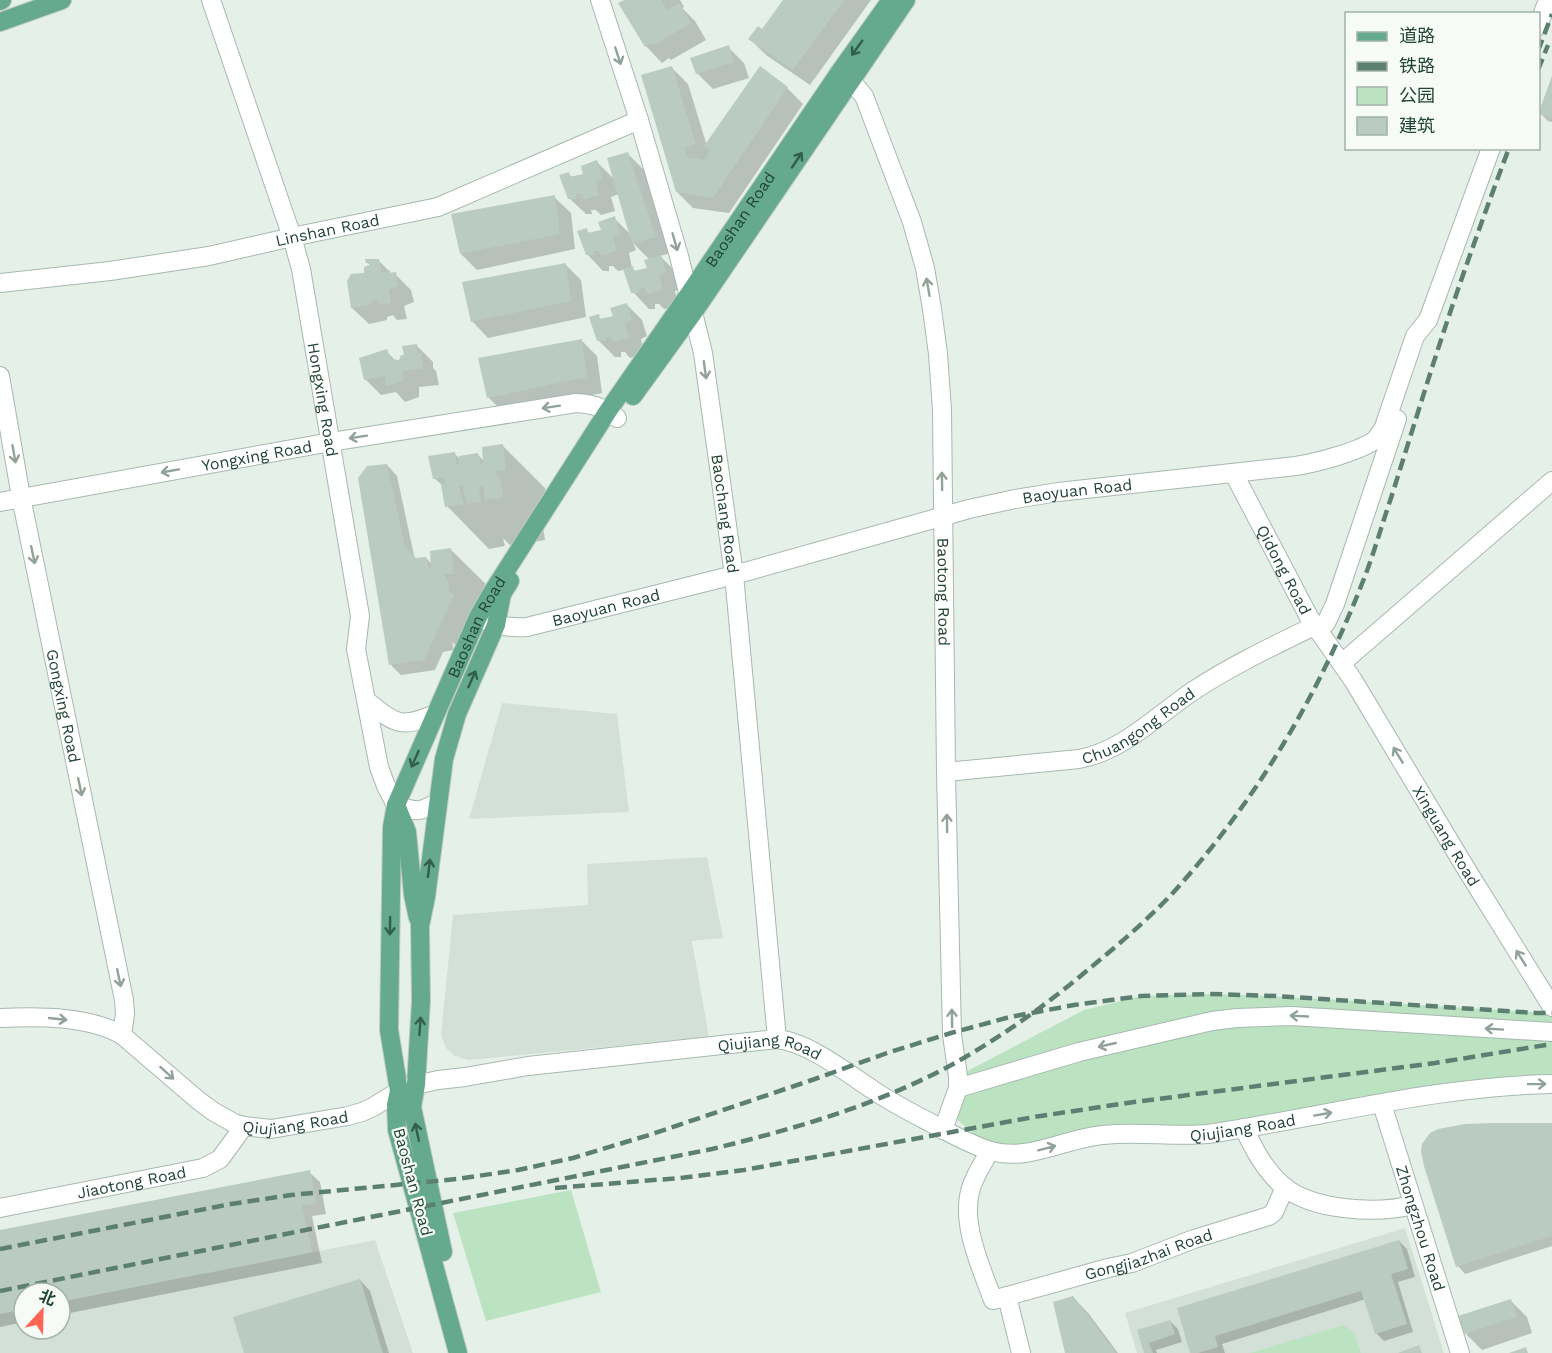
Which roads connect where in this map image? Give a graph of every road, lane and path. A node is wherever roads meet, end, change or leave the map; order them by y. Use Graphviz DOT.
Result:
graph roads {
  1 [pos="62,0"];
  2 [pos="211,0"];
  3 [pos="600,0"];
  4 [pos="891,0"];
  5 [pos="906,0"];
  6 [pos="1548,0"];
  7 [pos="0,22"];
  8 [pos="1540,23"];
  9 [pos="845,77"];
  10 [pos="639,120"];
  11 [pos="1490,150"];
  12 [pos="292,237"];
  13 [pos="0,283"];
  14 [pos="689,294"];
  15 [pos="693,313"];
  16 [pos="1428,320"];
  17 [pos="0,376"];
  18 [pos="612,415"];
  19 [pos="331,442"];
  20 [pos="1234,474"];
  21 [pos="1552,481"];
  22 [pos="21,497"];
  23 [pos="0,502"];
  24 [pos="943,517"];
  25 [pos="734,575"];
  26 [pos="478,617"];
  27 [pos="496,625"];
  28 [pos="1316,628"];
  29 [pos="1342,663"];
  30 [pos="367,701"];
  31 [pos="435,714"];
  32 [pos="946,772"];
  33 [pos="438,802"];
  34 [pos="396,805"];
  35 [pos="420,926"];
  36 [pos="1552,1007"];
  37 [pos="0,1018"];
  38 [pos="1552,1032"];
  39 [pos="122,1035"];
  40 [pos="777,1039"];
  41 [pos="416,1084"];
  42 [pos="1552,1084"];
  43 [pos="958,1088"];
  44 [pos="399,1091"];
  45 [pos="1382,1104"];
  46 [pos="244,1126"];
  47 [pos="1244,1128"];
  48 [pos="943,1130"];
  49 [pos="990,1151"];
  50 [pos="1285,1187"];
  51 [pos="1413,1205"];
  52 [pos="0,1208"];
  53 [pos="1000,1298"];
  54 [pos="459,1353"];
  55 [pos="466,1353"];
  56 [pos="1021,1353"];
  57 [pos="1460,1353"];
  1 -- 7 [label="main road"];
  2 -- 12 [label="street, Hongxing Road"];
  3 -- 10 [label="street, Baochang Road, one-way"];
  4 -- 9 [label="main road, Baoshan Road, one-way"];
  5 -- 9 [label="main road, Baoshan Road"];
  6 -- 8 [label="street"];
  9 -- 14 [label="main road, Baoshan Road"];
  15 -- 9 [label="main road, Baoshan Road, one-way"];
  24 -- 9 [label="street, Baotong Road, one-way"];
  10 -- 12 [label="street, Linshan Road"];
  10 -- 14 [label="street, Baochang Road, one-way"];
  11 -- 16 [label="street, Baoyuan Road"];
  12 -- 13 [label="street, Linshan Road"];
  12 -- 19 [label="street, Hongxing Road"];
  14 -- 15 [label="street, Baochang Road"];
  14 -- 18 [label="main road, Baoshan Road"];
  15 -- 18 [label="main road, Baoshan Road"];
  15 -- 25 [label="street, Baochang Road, one-way"];
  16 -- 20 [label="street, Baoyuan Road"];
  16 -- 28 [label="street"];
  17 -- 22 [label="street, Gongxing Road, one-way"];
  18 -- 19 [label="street, Yongxing Road, one-way"];
  18 -- 26 [label="main road, Baoshan Road"];
  18 -- 27 [label="main road, Baoshan Road"];
  19 -- 22 [label="street, Yongxing Road, one-way"];
  19 -- 30 [label="street, Hongxing Road"];
  20 -- 24 [label="street, Baoyuan Road"];
  20 -- 28 [label="street, Qidong Road"];
  21 -- 29 [label="street"];
  22 -- 23 [label="street, Yongxing Road"];
  22 -- 39 [label="street, Gongxing Road, one-way"];
  24 -- 25 [label="street, Baoyuan Road"];
  24 -- 32 [label="street, Baotong Road"];
  25 -- 27 [label="street, Baoyuan Road"];
  25 -- 40 [label="street, Baochang Road"];
  26 -- 27 [label="street, Baoyuan Road"];
  26 -- 31 [label="main road, Baoshan Road"];
  33 -- 27 [label="main road, Baoshan Road, one-way"];
  28 -- 29 [label="street, Qidong Road"];
  28 -- 32 [label="street, Chuangong Road"];
  36 -- 29 [label="street, Xinguang Road, one-way"];
  30 -- 31 [label="street"];
  30 -- 34 [label="street, Hongxing Road"];
  31 -- 34 [label="main road, Baoshan Road, one-way"];
  43 -- 32 [label="street, Baotong Road, one-way"];
  33 -- 34 [label="street"];
  35 -- 33 [label="main road, Baoshan Road, one-way"];
  34 -- 35 [label="main road"];
  34 -- 44 [label="main road, Baoshan Road, one-way"];
  41 -- 35 [label="main road, Baoshan Road, one-way"];
  37 -- 39 [label="street, Qiujiang Road, one-way"];
  38 -- 43 [label="street, one-way"];
  39 -- 46 [label="street, Qiujiang Road, one-way"];
  40 -- 41 [label="street, Qiujiang Road"];
  40 -- 48 [label="street, Qiujiang Road"];
  41 -- 44 [label="street, Qiujiang Road"];
  55 -- 41 [label="main road, Baoshan Road, one-way"];
  45 -- 42 [label="street, Qiujiang Road, one-way"];
  43 -- 48 [label="street, Baotong Road"];
  44 -- 46 [label="street, Qiujiang Road"];
  44 -- 54 [label="main road, Baoshan Road"];
  47 -- 45 [label="street, Qiujiang Road, one-way"];
  45 -- 51 [label="street, Zhongzhou Road"];
  46 -- 52 [label="street, Jiaotong Road"];
  49 -- 47 [label="street, Qiujiang Road, one-way"];
  47 -- 50 [label="street"];
  48 -- 49 [label="street, Qiujiang Road"];
  49 -- 53 [label="street"];
  50 -- 51 [label="street"];
  50 -- 53 [label="street, Gongjiazhai Road"];
  51 -- 57 [label="street, Zhongzhou Road"];
  53 -- 56 [label="street"];
}
